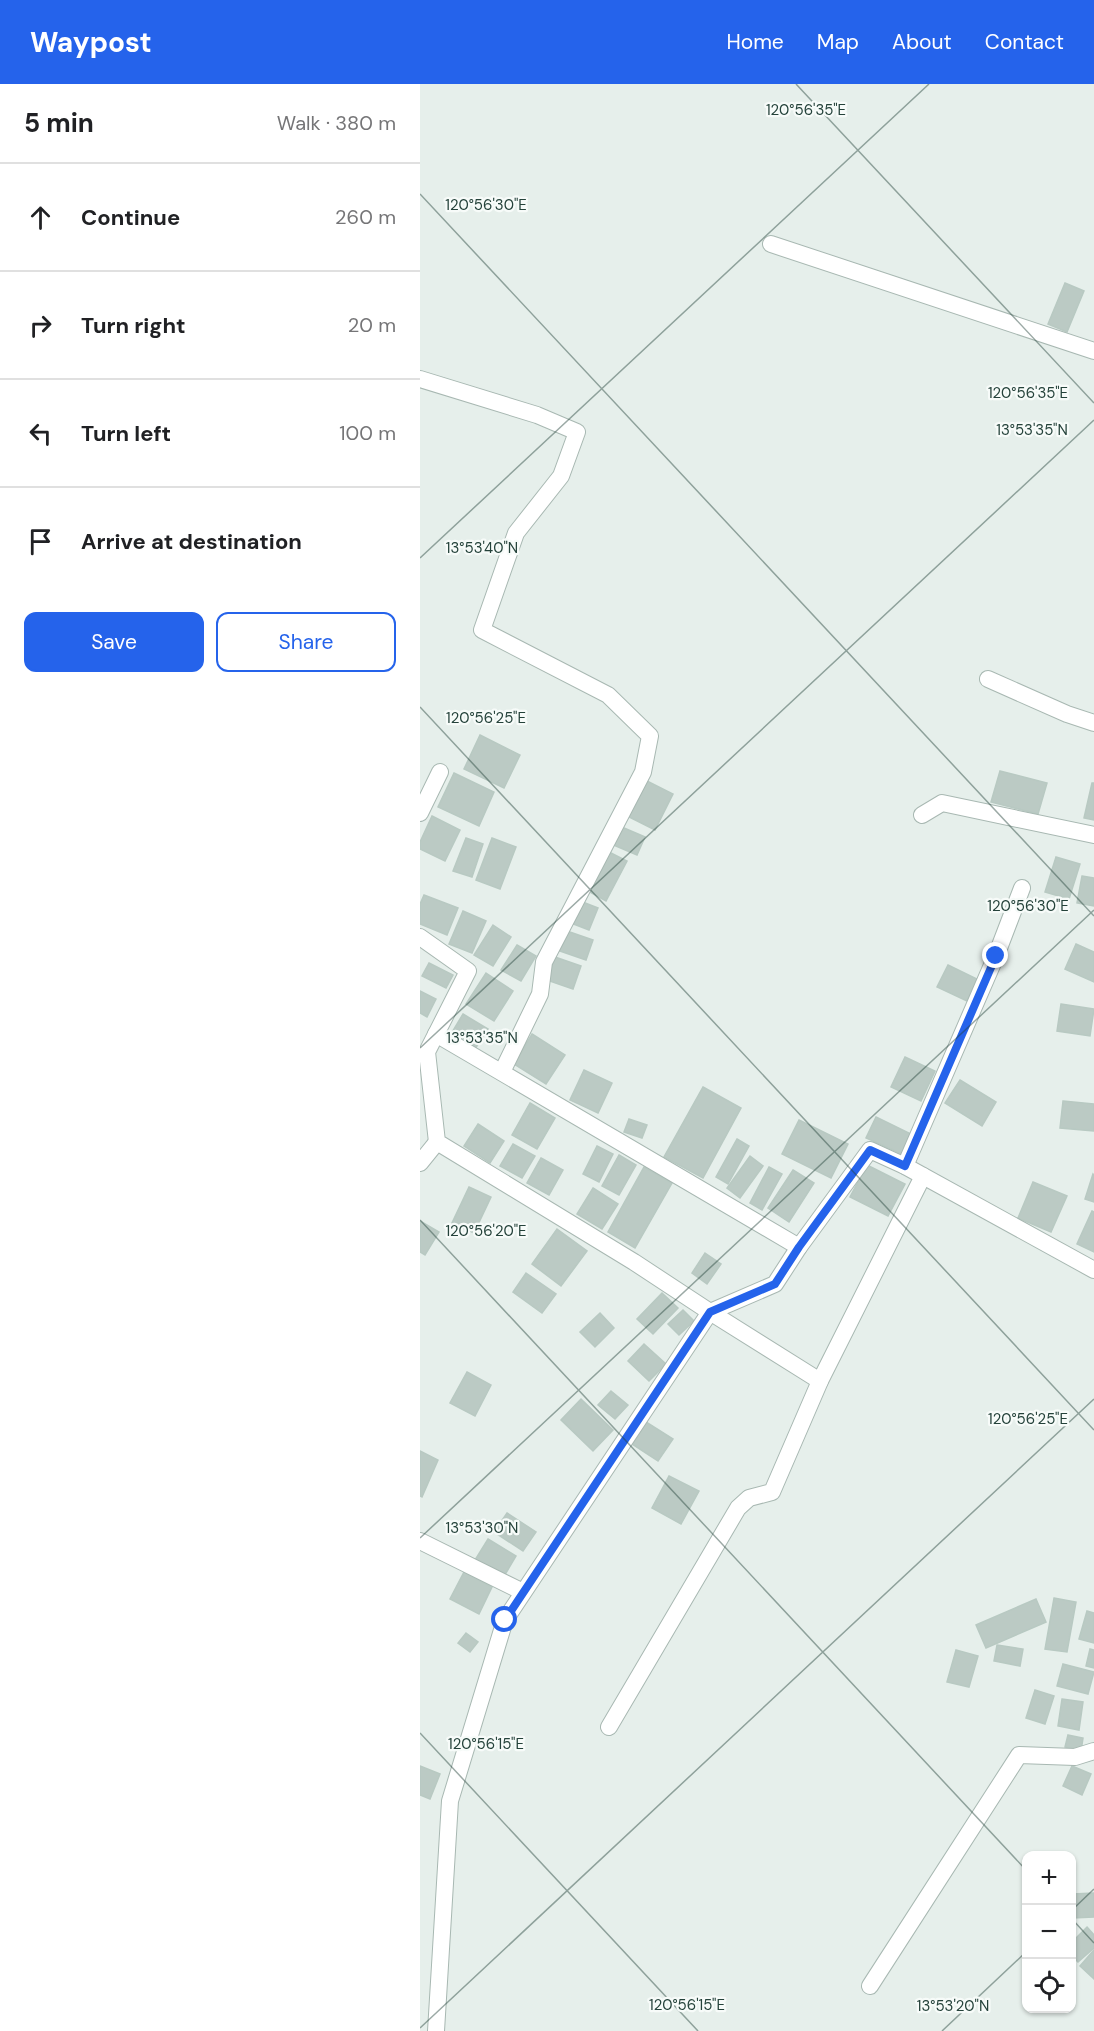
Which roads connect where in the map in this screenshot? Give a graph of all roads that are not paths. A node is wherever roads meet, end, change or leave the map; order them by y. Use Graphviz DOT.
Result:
graph roads {
  1 [pos="771,244"];
  2 [pos="1094,351"];
  3 [pos="420,379"];
  4 [pos="988,679"];
  5 [pos="1094,723"];
  6 [pos="440,772"];
  7 [pos="420,813"];
  8 [pos="922,815"];
  9 [pos="1094,835"];
  10 [pos="1022,888"];
  11 [pos="420,936"];
  12 [pos="436,1034"];
  13 [pos="502,1072"];
  14 [pos="437,1142"];
  15 [pos="420,1162"];
  16 [pos="905,1166"];
  17 [pos="923,1176"];
  18 [pos="799,1247"];
  19 [pos="1094,1270"];
  20 [pos="710,1312"];
  21 [pos="820,1381"];
  22 [pos="420,1541"];
  23 [pos="523,1592"];
  24 [pos="609,1727"];
  25 [pos="1094,1751"];
  26 [pos="870,1986"];
  27 [pos="436,2031"];
  1 -- 2 [label="street"];
  3 -- 13 [label="street"];
  4 -- 5 [label="street"];
  6 -- 7 [label="street"];
  8 -- 9 [label="street"];
  10 -- 16 [label="street"];
  11 -- 12 [label="street"];
  12 -- 13 [label="street"];
  12 -- 14 [label="street"];
  13 -- 18 [label="street"];
  14 -- 15 [label="street"];
  14 -- 20 [label="street"];
  16 -- 17 [label="street"];
  16 -- 18 [label="street"];
  17 -- 19 [label="street"];
  17 -- 21 [label="street"];
  18 -- 20 [label="street"];
  20 -- 21 [label="street"];
  20 -- 23 [label="street"];
  21 -- 24 [label="street"];
  22 -- 23 [label="street"];
  23 -- 27 [label="street"];
  25 -- 26 [label="street"];
}
